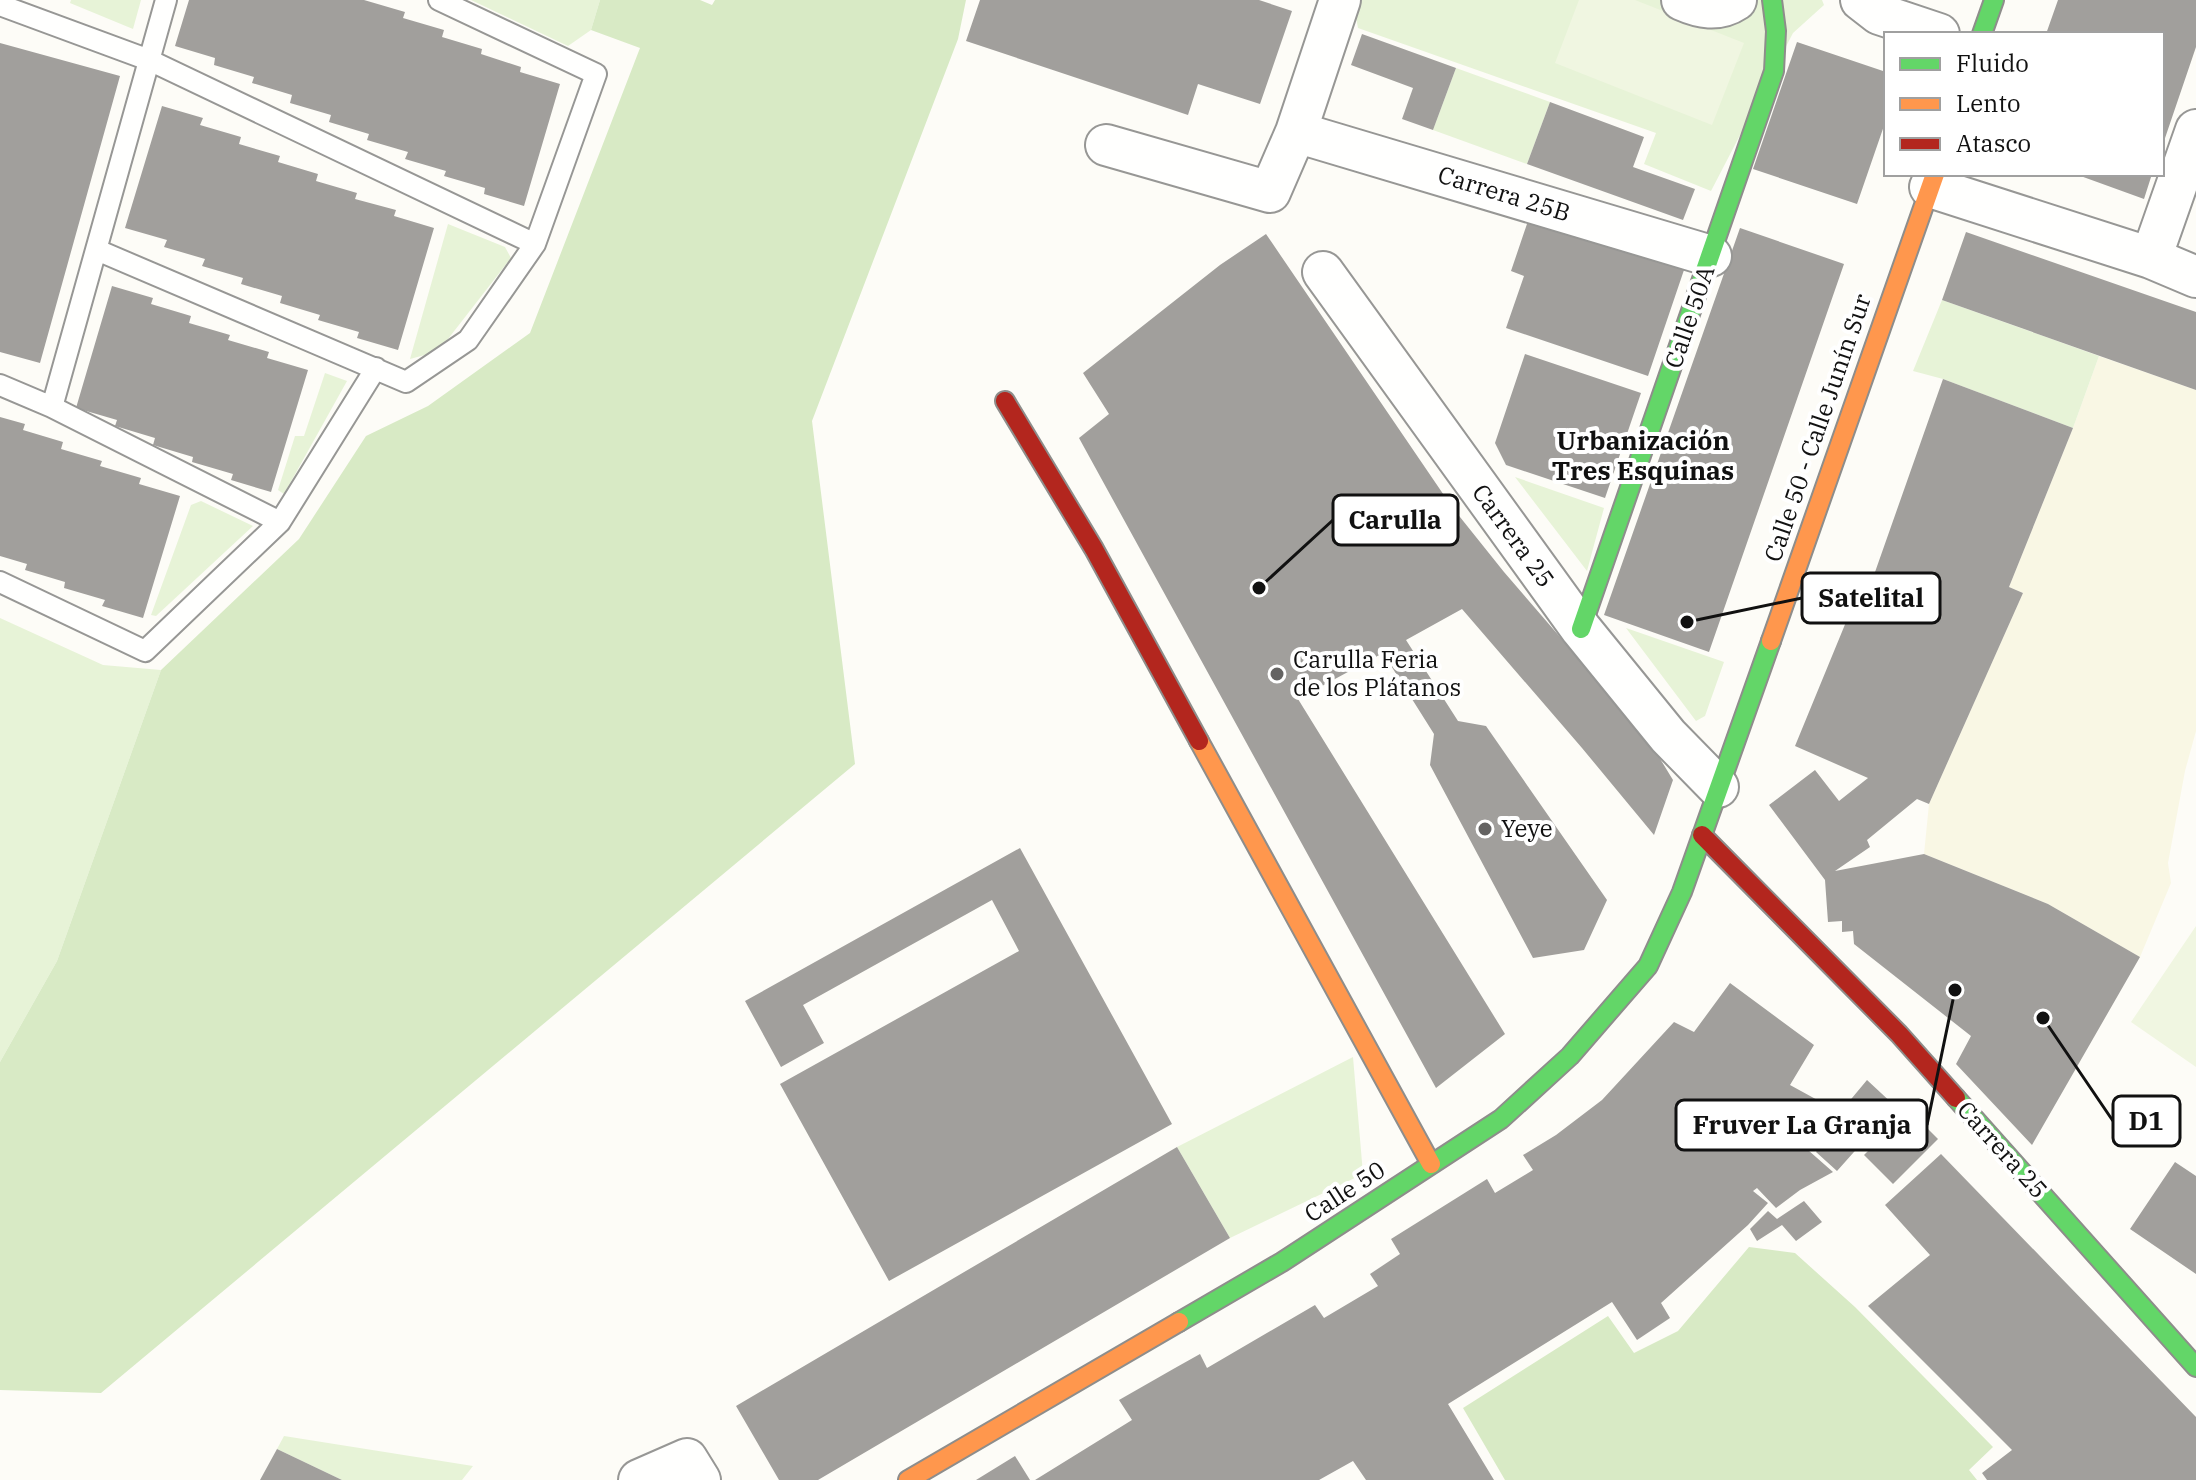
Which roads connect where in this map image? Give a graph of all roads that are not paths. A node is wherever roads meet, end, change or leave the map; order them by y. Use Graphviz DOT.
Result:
graph roads {
  1 [pos="166,0"];
  2 [pos="439,0"];
  3 [pos="1682,0"];
  4 [pos="1736,0"];
  5 [pos="1772,0"];
  6 [pos="1861,0"];
  7 [pos="1994,0"];
  8 [pos="1331,3"];
  9 [pos="0,5"];
  10 [pos="1933,32"];
  11 [pos="1983,32"];
  12 [pos="149,60"];
  13 [pos="2196,130"];
  14 [pos="1296,132"];
  15 [pos="1106,145"];
  16 [pos="1933,181"];
  17 [pos="535,244"];
  18 [pos="97,250"];
  19 [pos="1711,256"];
  20 [pos="2151,258"];
  21 [pos="1323,272"];
  22 [pos="2196,277"];
  23 [pos="376,368"];
  24 [pos="0,385"];
  25 [pos="1005,401"];
  26 [pos="52,407"];
  27 [pos="280,522"];
  28 [pos="0,582"];
  29 [pos="1581,629"];
  30 [pos="1718,787"];
  31 [pos="1702,835"];
  32 [pos="1431,1164"];
  33 [pos="2196,1367"];
  34 [pos="694,1469"];
  35 [pos="639,1480"];
  36 [pos="908,1480"];
  1 -- 12 [label="lane"];
  2 -- 17 [label="lane"];
  3 -- 4 [label="street"];
  5 -- 19 [label="street, Calle 50A"];
  6 -- 10 [label="street"];
  7 -- 11 [label="street"];
  8 -- 14 [label="street"];
  9 -- 12 [label="lane"];
  12 -- 17 [label="lane"];
  12 -- 18 [label="lane"];
  13 -- 20 [label="street"];
  14 -- 15 [label="street"];
  14 -- 19 [label="street, Carrera 25B"];
  16 -- 20 [label="street"];
  16 -- 30 [label="street, Calle 50 - Calle Junín Sur"];
  17 -- 23 [label="lane"];
  18 -- 23 [label="lane"];
  18 -- 26 [label="lane"];
  19 -- 29 [label="street, Calle 50A"];
  20 -- 22 [label="street"];
  21 -- 29 [label="street, Carrera 25"];
  23 -- 27 [label="lane"];
  24 -- 26 [label="lane"];
  25 -- 32 [label="street"];
  26 -- 27 [label="lane"];
  27 -- 28 [label="lane"];
  29 -- 30 [label="street, Carrera 25"];
  30 -- 31 [label="street, Calle 50 - Calle Junín Sur"];
  31 -- 32 [label="street, Calle 50"];
  31 -- 33 [label="street, Carrera 25"];
  32 -- 36 [label="street, Calle 50"];
  34 -- 35 [label="street"];
}
